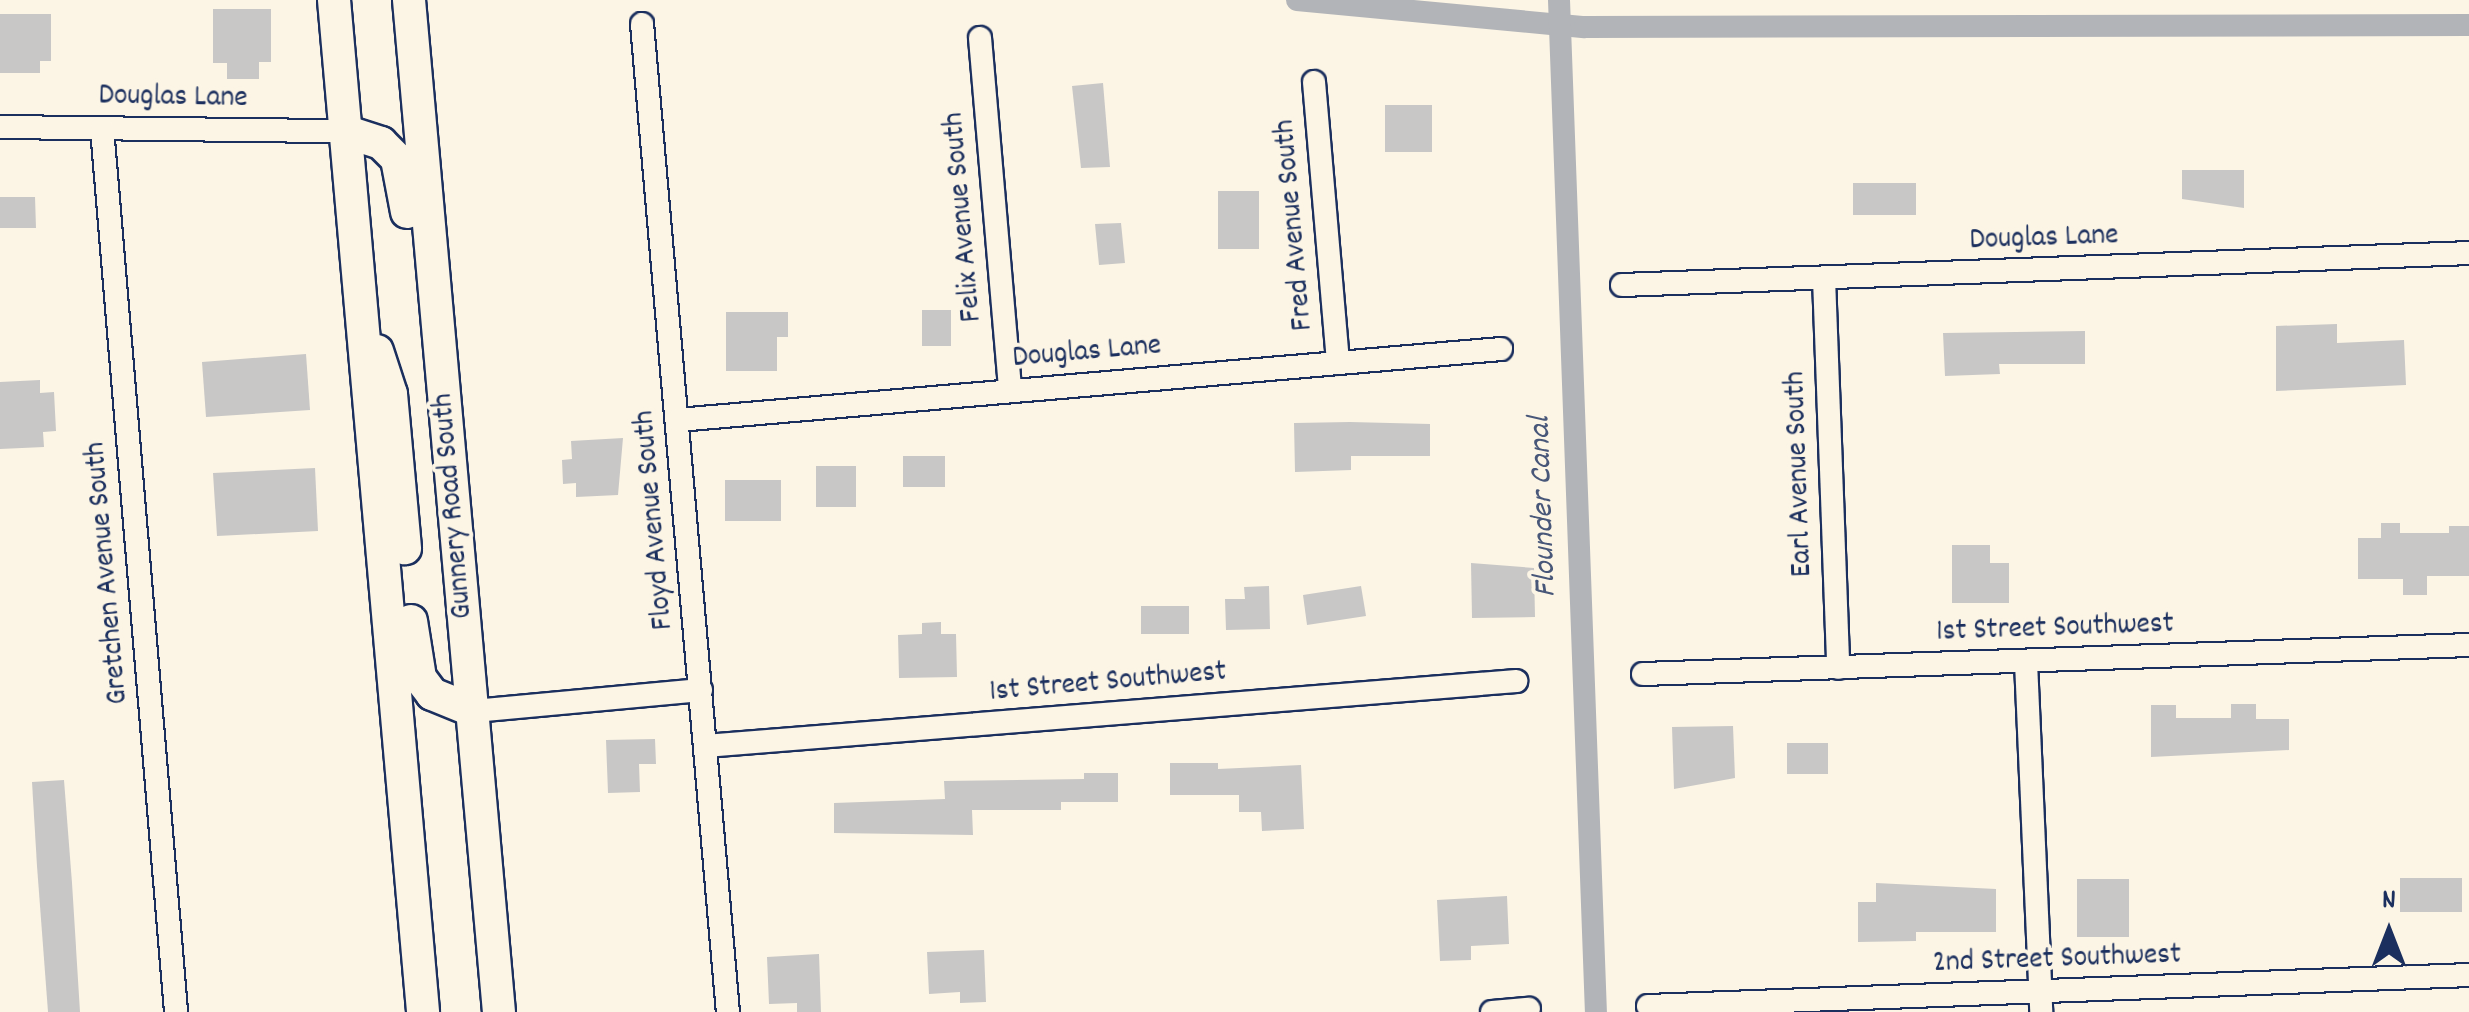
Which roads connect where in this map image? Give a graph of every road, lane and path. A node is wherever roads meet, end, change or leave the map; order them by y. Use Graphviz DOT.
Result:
graph roads {
  1 [pos="334,0"];
  2 [pos="408,0"];
  3 [pos="642,24"];
  4 [pos="980,38"];
  5 [pos="1314,82"];
  6 [pos="0,128"];
  7 [pos="102,128"];
  8 [pos="344,132"];
  9 [pos="2469,254"];
  10 [pos="1824,278"];
  11 [pos="1622,286"];
  12 [pos="362,331"];
  13 [pos="1501,348"];
  14 [pos="1338,363"];
  15 [pos="1010,391"];
  16 [pos="678,420"];
  17 [pos="454,492"];
  18 [pos="2469,644"];
  19 [pos="2026,662"];
  20 [pos="1838,668"];
  21 [pos="1643,674"];
  22 [pos="1516,681"];
  23 [pos="701,690"];
  24 [pos="474,711"];
  25 [pos="706,746"];
  26 [pos="2469,975"];
  27 [pos="2041,1002"];
  28 [pos="1648,1006"];
  29 [pos="1528,1009"];
  30 [pos="176,1012"];
  31 [pos="423,1012"];
  32 [pos="496,1012"];
  33 [pos="728,1012"];
  34 [pos="1492,1012"];
  1 -- 8 [label="main road"];
  2 -- 17 [label="main road, Gunnery Road South"];
  3 -- 16 [label="street, Floyd Avenue South"];
  4 -- 15 [label="street, Felix Avenue South"];
  5 -- 14 [label="street, Fred Avenue South"];
  6 -- 7 [label="street, Douglas Lane"];
  7 -- 8 [label="street, Douglas Lane"];
  7 -- 30 [label="street, Gretchen Avenue South"];
  8 -- 12 [label="main road"];
  8 -- 17 [label="main road"];
  9 -- 10 [label="street, Douglas Lane"];
  10 -- 11 [label="street, Douglas Lane"];
  10 -- 20 [label="street, Earl Avenue South"];
  12 -- 24 [label="main road"];
  12 -- 31 [label="main road"];
  13 -- 14 [label="street, Douglas Lane"];
  14 -- 15 [label="street, Douglas Lane"];
  15 -- 16 [label="street, Douglas Lane"];
  16 -- 23 [label="street, Floyd Avenue South"];
  17 -- 24 [label="main road, Gunnery Road South"];
  18 -- 19 [label="street, 1st Street Southwest"];
  19 -- 20 [label="street, 1st Street Southwest"];
  19 -- 27 [label="street"];
  20 -- 21 [label="street, 1st Street Southwest"];
  22 -- 25 [label="street, 1st Street Southwest"];
  23 -- 24 [label="street"];
  23 -- 25 [label="street, Floyd Avenue South"];
  24 -- 32 [label="main road, Gunnery Road South"];
  25 -- 33 [label="street, Floyd Avenue South"];
  26 -- 27 [label="street, 2nd Street Southwest"];
  27 -- 28 [label="street, 2nd Street Southwest"];
  29 -- 34 [label="street"];
}
